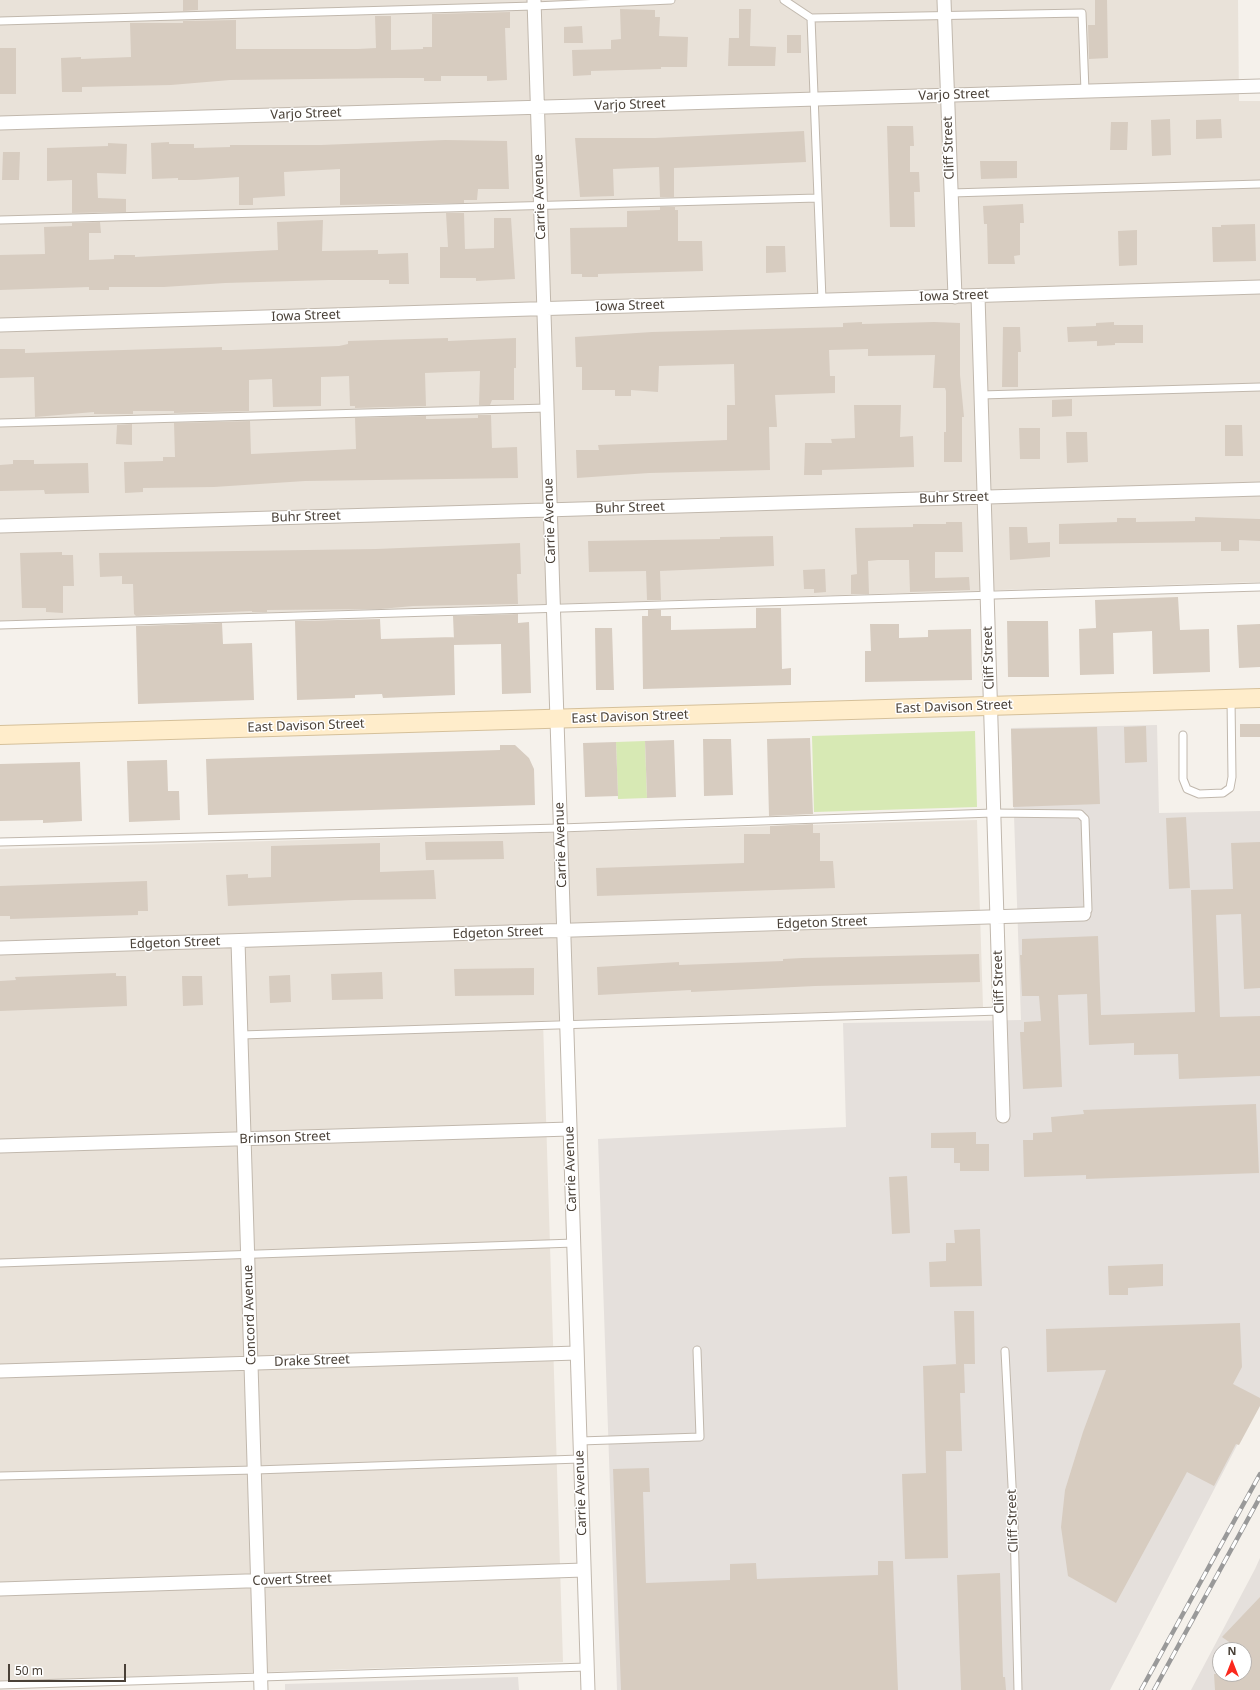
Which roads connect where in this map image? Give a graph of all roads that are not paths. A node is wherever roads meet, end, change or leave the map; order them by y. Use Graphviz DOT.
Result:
graph roads {
  1 [pos="671,0"];
  2 [pos="784,0"];
  3 [pos="944,0"];
  4 [pos="534,3"];
  5 [pos="945,16"];
  6 [pos="811,18"];
  7 [pos="0,20"];
  8 [pos="1260,86"];
  9 [pos="1085,91"];
  10 [pos="948,96"];
  11 [pos="814,99"];
  12 [pos="537,107"];
  13 [pos="0,123"];
  14 [pos="1260,184"];
  15 [pos="951,193"];
  16 [pos="818,198"];
  17 [pos="540,206"];
  18 [pos="0,220"];
  19 [pos="1260,287"];
  20 [pos="955,296"];
  21 [pos="978,296"];
  22 [pos="822,300"];
  23 [pos="543,309"];
  24 [pos="0,324"];
  25 [pos="1260,387"];
  26 [pos="981,395"];
  27 [pos="546,408"];
  28 [pos="0,423"];
  29 [pos="1260,489"];
  30 [pos="984,497"];
  31 [pos="550,510"];
  32 [pos="0,526"];
  33 [pos="1260,587"];
  34 [pos="987,596"];
  35 [pos="553,609"];
  36 [pos="0,625"];
  37 [pos="1260,698"];
  38 [pos="1231,699"];
  39 [pos="990,706"];
  40 [pos="557,719"];
  41 [pos="0,735"];
  42 [pos="1183,735"];
  43 [pos="994,813"];
  44 [pos="560,828"];
  45 [pos="0,842"];
  46 [pos="1084,914"];
  47 [pos="997,918"];
  48 [pos="564,931"];
  49 [pos="238,941"];
  50 [pos="0,948"];
  51 [pos="1000,1011"];
  52 [pos="567,1026"];
  53 [pos="241,1035"];
  54 [pos="1003,1116"];
  55 [pos="570,1129"];
  56 [pos="244,1139"];
  57 [pos="0,1146"];
  58 [pos="574,1244"];
  59 [pos="248,1254"];
  60 [pos="0,1263"];
  61 [pos="697,1350"];
  62 [pos="1005,1351"];
  63 [pos="577,1353"];
  64 [pos="251,1362"];
  65 [pos="0,1371"];
  66 [pos="580,1441"];
  67 [pos="580,1459"];
  68 [pos="255,1470"];
  69 [pos="0,1476"];
  70 [pos="584,1570"];
  71 [pos="258,1581"];
  72 [pos="0,1589"];
  73 [pos="587,1667"];
  74 [pos="261,1676"];
  75 [pos="0,1685"];
  76 [pos="261,1690"];
  77 [pos="588,1690"];
  78 [pos="1018,1690"];
  1 -- 4 [label="lane"];
  2 -- 6 [label="lane"];
  3 -- 5 [label="street, Cliff Street"];
  4 -- 7 [label="lane"];
  4 -- 12 [label="street, Carrie Avenue"];
  5 -- 6 [label="lane"];
  5 -- 9 [label="lane"];
  5 -- 10 [label="street, Cliff Street"];
  6 -- 11 [label="lane"];
  8 -- 9 [label="street, Varjo Street"];
  9 -- 10 [label="street, Varjo Street"];
  10 -- 11 [label="street, Varjo Street"];
  10 -- 15 [label="street, Cliff Street"];
  11 -- 12 [label="street, Varjo Street"];
  11 -- 16 [label="lane"];
  12 -- 13 [label="street, Varjo Street"];
  12 -- 17 [label="street, Carrie Avenue"];
  14 -- 15 [label="lane"];
  15 -- 20 [label="street, Cliff Street"];
  16 -- 17 [label="lane"];
  16 -- 22 [label="lane"];
  17 -- 18 [label="lane"];
  17 -- 23 [label="street, Carrie Avenue"];
  19 -- 21 [label="street, Iowa Street"];
  20 -- 21 [label="street, Iowa Street"];
  20 -- 22 [label="street, Iowa Street"];
  21 -- 26 [label="street, Cliff Street"];
  22 -- 23 [label="street, Iowa Street"];
  23 -- 24 [label="street, Iowa Street"];
  23 -- 27 [label="street, Carrie Avenue"];
  25 -- 26 [label="lane"];
  26 -- 30 [label="street, Cliff Street"];
  27 -- 28 [label="lane"];
  27 -- 31 [label="street, Carrie Avenue"];
  29 -- 30 [label="street, Buhr Street"];
  30 -- 31 [label="street, Buhr Street"];
  30 -- 34 [label="street, Cliff Street"];
  31 -- 32 [label="street, Buhr Street"];
  31 -- 35 [label="street, Carrie Avenue"];
  33 -- 34 [label="lane"];
  34 -- 35 [label="lane"];
  34 -- 39 [label="street, Cliff Street"];
  35 -- 36 [label="lane"];
  35 -- 40 [label="street, Carrie Avenue"];
  37 -- 38 [label="main road, East Davison Street"];
  38 -- 39 [label="main road, East Davison Street"];
  38 -- 42 [label="lane"];
  39 -- 40 [label="main road, East Davison Street"];
  39 -- 43 [label="street, Cliff Street"];
  40 -- 41 [label="main road, East Davison Street"];
  40 -- 44 [label="street, Carrie Avenue"];
  43 -- 44 [label="lane"];
  43 -- 46 [label="lane"];
  43 -- 47 [label="street, Cliff Street"];
  44 -- 45 [label="lane"];
  44 -- 48 [label="street, Carrie Avenue"];
  46 -- 47 [label="street, Edgeton Street"];
  47 -- 48 [label="street, Edgeton Street"];
  47 -- 51 [label="street, Cliff Street"];
  48 -- 49 [label="street, Edgeton Street"];
  48 -- 52 [label="street, Carrie Avenue"];
  49 -- 50 [label="street, Edgeton Street"];
  49 -- 53 [label="street, Concord Avenue"];
  51 -- 52 [label="lane"];
  51 -- 54 [label="street, Cliff Street"];
  52 -- 53 [label="lane"];
  52 -- 55 [label="street, Carrie Avenue"];
  53 -- 56 [label="street, Concord Avenue"];
  55 -- 56 [label="street, Brimson Street"];
  55 -- 58 [label="street, Carrie Avenue"];
  56 -- 57 [label="street, Brimson Street"];
  56 -- 59 [label="street, Concord Avenue"];
  58 -- 59 [label="lane"];
  58 -- 63 [label="street, Carrie Avenue"];
  59 -- 60 [label="lane"];
  59 -- 64 [label="street, Concord Avenue"];
  61 -- 66 [label="lane"];
  62 -- 78 [label="lane, Cliff Street"];
  63 -- 64 [label="street, Drake Street"];
  63 -- 66 [label="street, Carrie Avenue"];
  64 -- 65 [label="street, Drake Street"];
  64 -- 68 [label="street, Concord Avenue"];
  66 -- 67 [label="street, Carrie Avenue"];
  67 -- 68 [label="lane"];
  67 -- 70 [label="street, Carrie Avenue"];
  68 -- 69 [label="lane"];
  68 -- 71 [label="street, Concord Avenue"];
  70 -- 71 [label="street, Covert Street"];
  70 -- 73 [label="street, Carrie Avenue"];
  71 -- 72 [label="street, Covert Street"];
  71 -- 74 [label="street, Concord Avenue"];
  73 -- 74 [label="lane"];
  73 -- 77 [label="street, Carrie Avenue"];
  74 -- 75 [label="lane"];
  74 -- 76 [label="street, Concord Avenue"];
}
